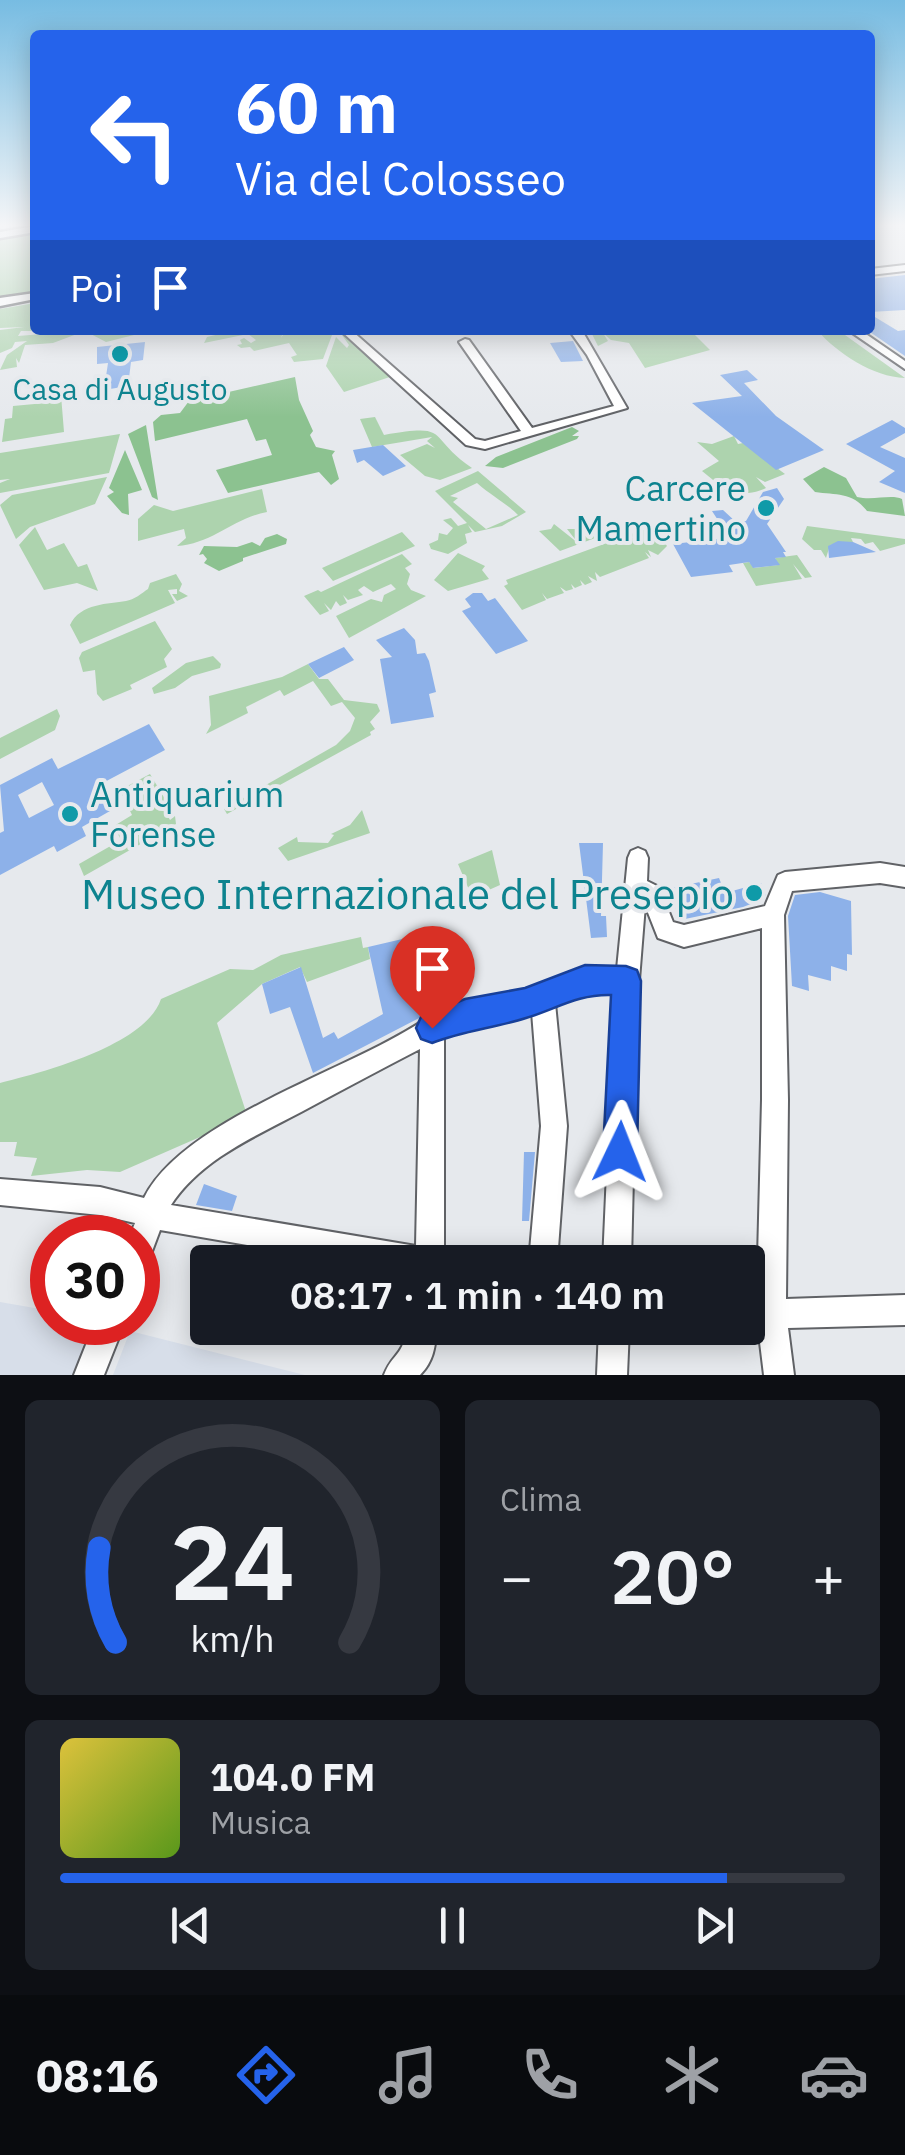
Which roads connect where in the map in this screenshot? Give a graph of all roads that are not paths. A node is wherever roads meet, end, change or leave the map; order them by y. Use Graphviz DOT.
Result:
graph roads {
  1 [pos="30,297"];
  2 [pos="0,302"];
  3 [pos="352,335"];
  4 [pos="578,335"];
  5 [pos="860,335"];
  6 [pos="465,342"];
  7 [pos="905,366"];
  8 [pos="529,433"];
  9 [pos="638,858"];
  10 [pos="905,877"];
  11 [pos="634,886"];
  12 [pos="773,915"];
  13 [pos="626,993"];
  14 [pos="543,997"];
  15 [pos="432,1028"];
  16 [pos="0,1192"];
  17 [pos="152,1214"];
  18 [pos="331,1245"];
  19 [pos="429,1245"];
  20 [pos="545,1245"];
  21 [pos="618,1245"];
  22 [pos="765,1246"];
  23 [pos="905,1310"];
  24 [pos="765,1312"];
  25 [pos="765,1329"];
  26 [pos="101,1345"];
  27 [pos="613,1345"];
  28 [pos="89,1375"];
  29 [pos="612,1375"];
  30 [pos="779,1375"];
  1 -- 2 [label="main road"];
  3 -- 8 [label="street"];
  4 -- 8 [label="street"];
  5 -- 7 [label="street"];
  6 -- 8 [label="street"];
  9 -- 11 [label="street"];
  10 -- 12 [label="street"];
  11 -- 12 [label="street"];
  11 -- 13 [label="street"];
  12 -- 22 [label="street"];
  13 -- 14 [label="street"];
  13 -- 21 [label="street"];
  14 -- 15 [label="street"];
  14 -- 20 [label="street"];
  15 -- 17 [label="street"];
  15 -- 19 [label="street"];
  16 -- 17 [label="street"];
  17 -- 18 [label="street"];
  23 -- 24 [label="street"];
  25 -- 30 [label="street"];
  26 -- 28 [label="street"];
  27 -- 29 [label="street"];
}
